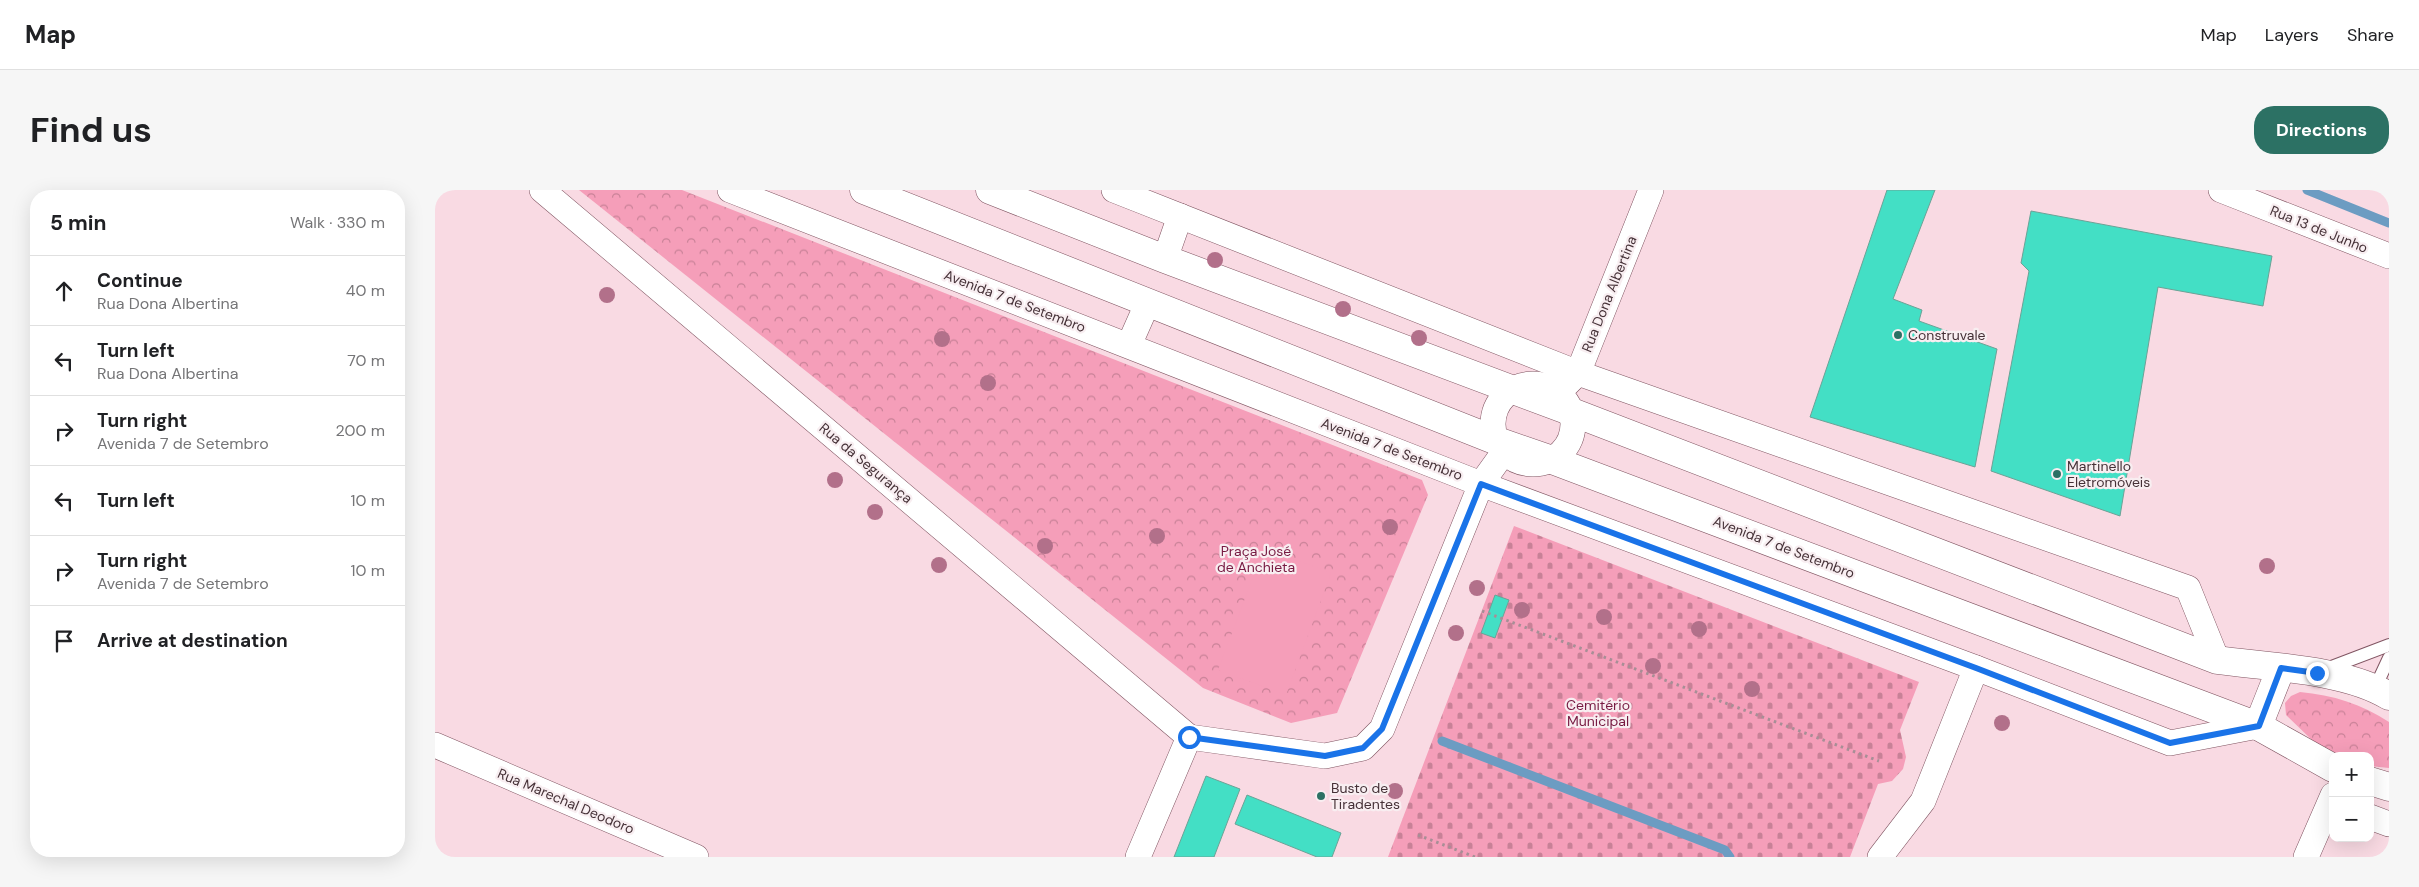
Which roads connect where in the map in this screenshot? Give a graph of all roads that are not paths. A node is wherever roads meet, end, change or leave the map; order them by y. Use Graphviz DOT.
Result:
graph roads {
  1 [pos="542,190"];
  2 [pos="730,190"];
  3 [pos="864,190"];
  4 [pos="990,190"];
  5 [pos="1114,190"];
  6 [pos="1651,190"];
  7 [pos="2221,190"];
  8 [pos="1181,216"];
  9 [pos="2389,256"];
  10 [pos="1165,259"];
  11 [pos="1148,302"];
  12 [pos="1129,345"];
  13 [pos="1578,373"];
  14 [pos="1512,390"];
  15 [pos="1565,402"];
  16 [pos="1501,446"];
  17 [pos="1552,460"];
  18 [pos="1481,484"];
  19 [pos="2389,645"];
  20 [pos="2389,658"];
  21 [pos="2217,660"];
  22 [pos="1976,668"];
  23 [pos="2281,668"];
  24 [pos="2317,673"];
  25 [pos="2382,692"];
  26 [pos="2259,726"];
  27 [pos="1189,737"];
  28 [pos="435,745"];
  29 [pos="2329,766"];
  30 [pos="2374,782"];
  31 [pos="2389,787"];
  32 [pos="2329,806"];
  33 [pos="2374,818"];
  34 [pos="2389,824"];
  35 [pos="697,857"];
  36 [pos="1138,857"];
  37 [pos="1880,857"];
  38 [pos="2305,857"];
  1 -- 27 [label="street, Rua da Segurança"];
  2 -- 12 [label="street, Avenida 7 de Setembro"];
  3 -- 11 [label="main road, Avenida 7 de Setembro"];
  4 -- 10 [label="main road"];
  5 -- 8 [label="street"];
  6 -- 13 [label="street, Rua Dona Albertina"];
  7 -- 9 [label="street, Rua 13 de Junho"];
  8 -- 10 [label="street"];
  8 -- 13 [label="street"];
  10 -- 14 [label="main road"];
  11 -- 12 [label="street"];
  11 -- 16 [label="main road, Avenida 7 de Setembro"];
  12 -- 18 [label="street, Avenida 7 de Setembro"];
  13 -- 15 [label="street, Rua Dona Albertina"];
  13 -- 21 [label="street"];
  14 -- 15 [label="main road"];
  14 -- 16 [label="street"];
  15 -- 17 [label="street"];
  15 -- 21 [label="main road"];
  16 -- 17 [label="main road, Avenida 7 de Setembro"];
  16 -- 18 [label="street"];
  17 -- 26 [label="main road, Avenida 7 de Setembro"];
  18 -- 22 [label="street, Avenida 7 de Setembro"];
  18 -- 27 [label="street"];
  19 -- 24 [label="lane"];
  20 -- 25 [label="lane"];
  21 -- 23 [label="main road"];
  22 -- 26 [label="street, Avenida 7 de Setembro"];
  22 -- 37 [label="street"];
  23 -- 24 [label="main road"];
  23 -- 26 [label="main road"];
  24 -- 25 [label="main road"];
  26 -- 29 [label="main road, Avenida 7 de Setembro"];
  27 -- 36 [label="street"];
  28 -- 35 [label="street, Rua Marechal Deodoro"];
  30 -- 31 [label="main road"];
  32 -- 38 [label="street"];
  33 -- 34 [label="street"];
}
